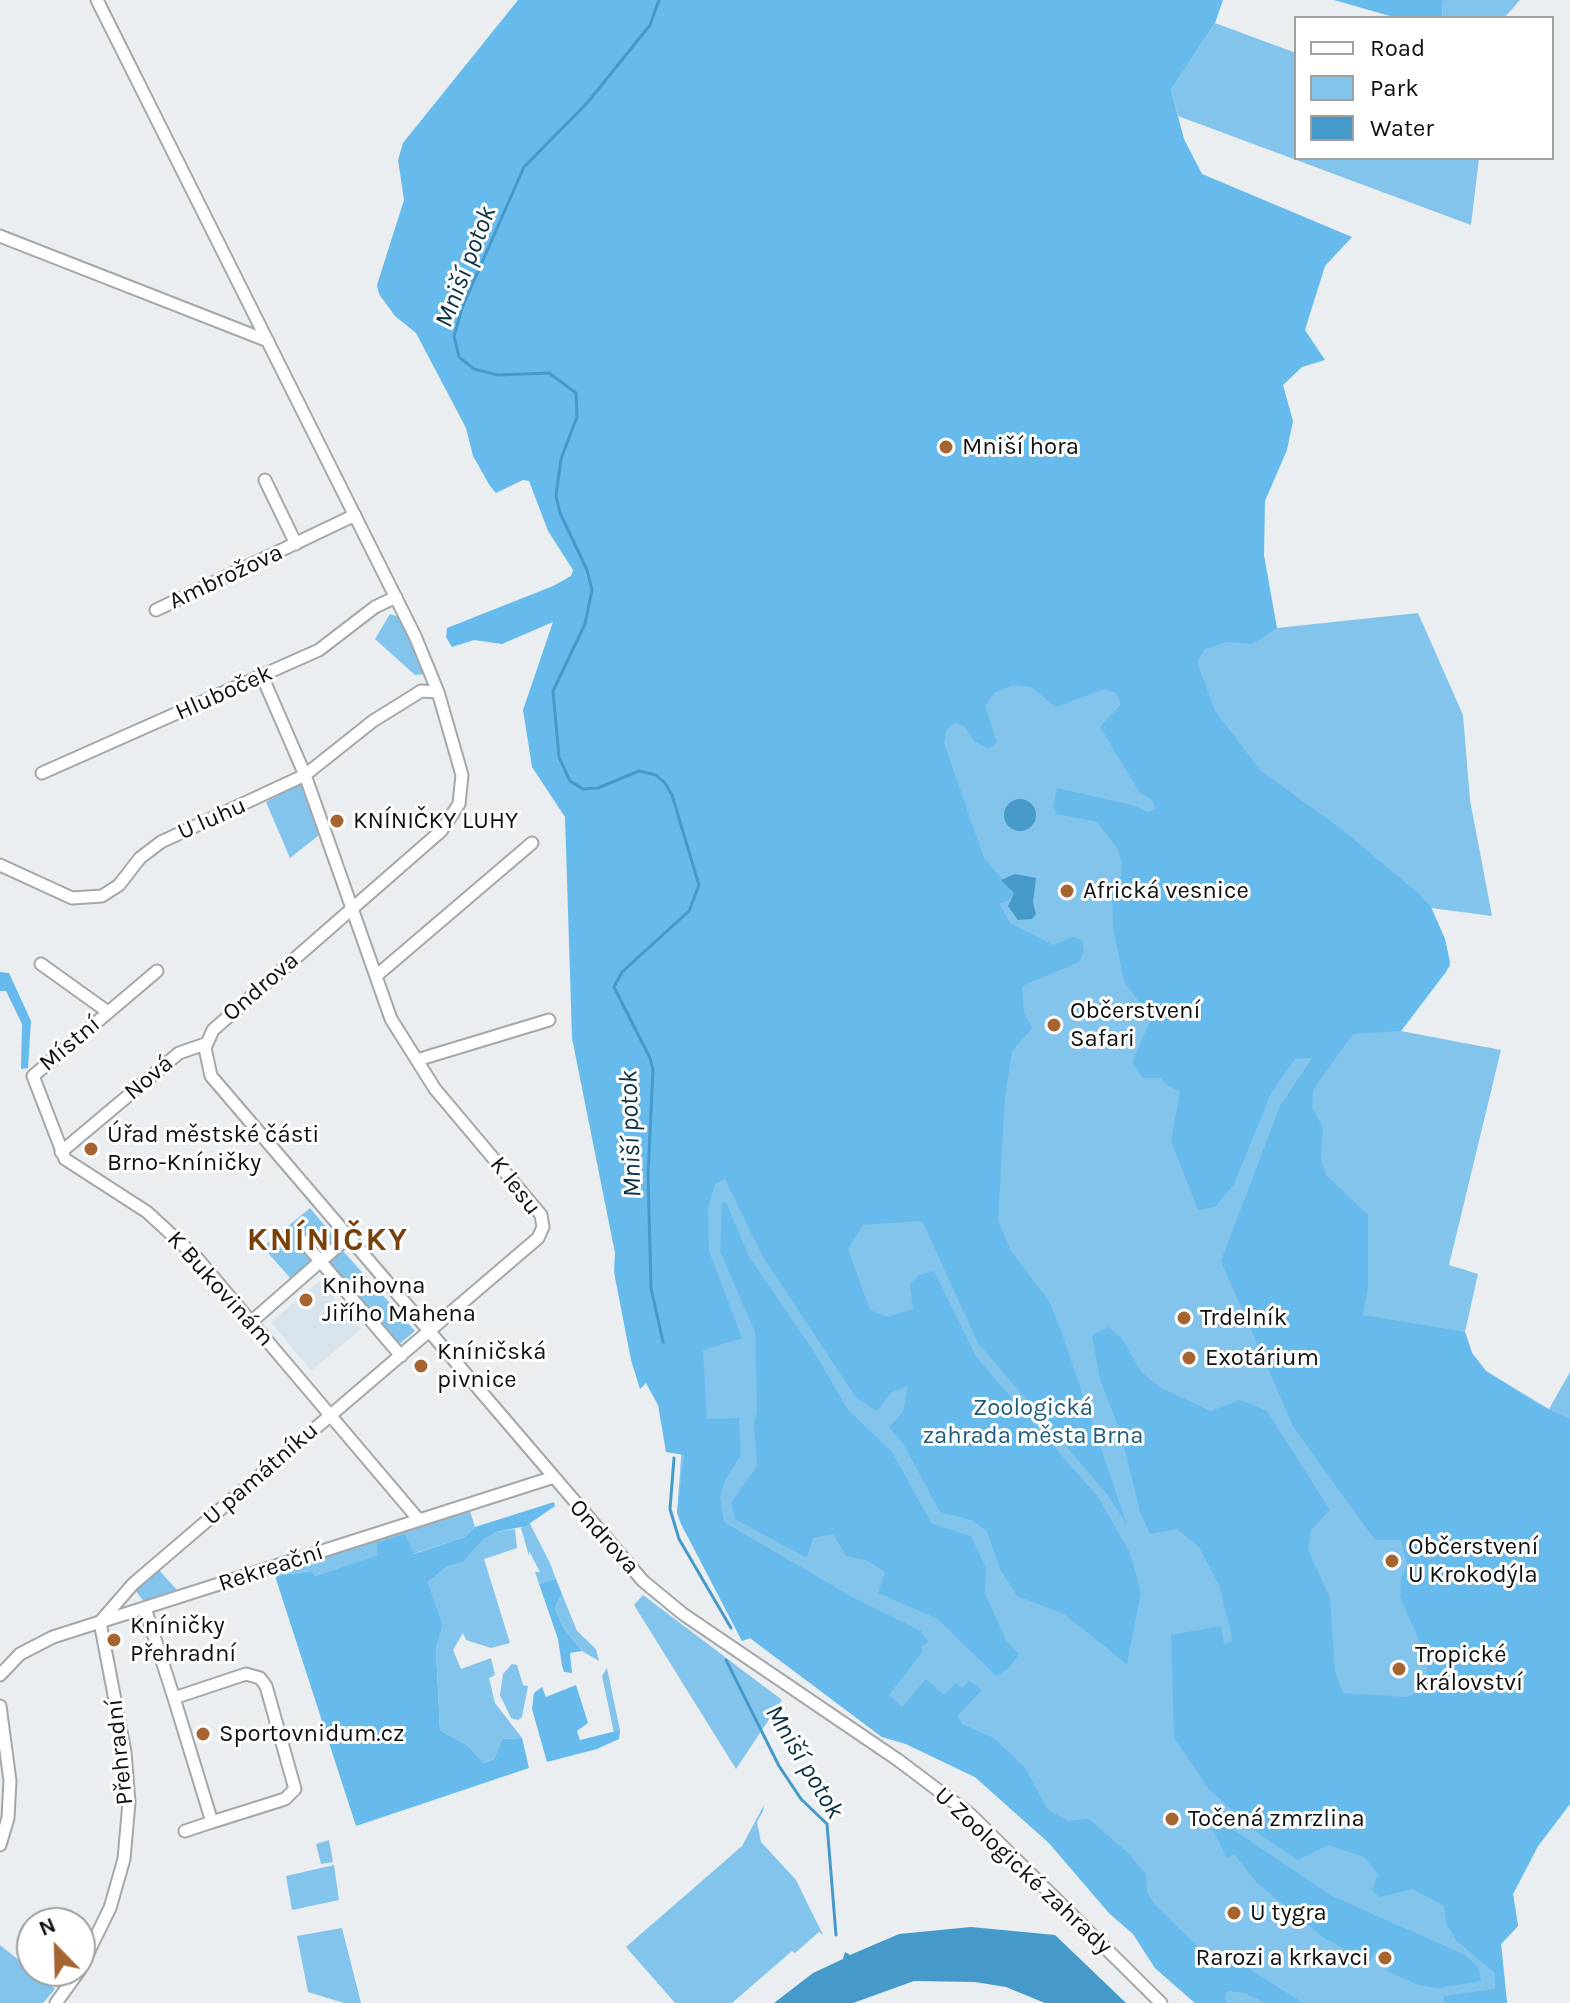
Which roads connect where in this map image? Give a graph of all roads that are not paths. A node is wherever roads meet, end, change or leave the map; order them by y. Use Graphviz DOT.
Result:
graph roads {
  1 [pos="97,0"];
  2 [pos="0,236"];
  3 [pos="268,341"];
  4 [pos="265,480"];
  5 [pos="355,515"];
  6 [pos="296,544"];
  7 [pos="396,597"];
  8 [pos="156,610"];
  9 [pos="262,676"];
  10 [pos="438,692"];
  11 [pos="42,773"];
  12 [pos="305,775"];
  13 [pos="532,843"];
  14 [pos="0,865"];
  15 [pos="351,909"];
  16 [pos="41,964"];
  17 [pos="157,971"];
  18 [pos="376,976"];
  19 [pos="108,1012"];
  20 [pos="549,1020"];
  21 [pos="205,1044"];
  22 [pos="417,1060"];
  23 [pos="61,1152"];
  24 [pos="347,1238"];
  25 [pos="303,1241"];
  26 [pos="321,1261"];
  27 [pos="251,1322"];
  28 [pos="428,1333"];
  29 [pos="401,1356"];
  30 [pos="330,1415"];
  31 [pos="551,1478"];
  32 [pos="419,1520"];
  33 [pos="643,1581"];
  34 [pos="145,1608"];
  35 [pos="100,1622"];
  36 [pos="0,1675"];
  37 [pos="174,1698"];
  38 [pos="0,1706"];
  39 [pos="212,1822"];
  40 [pos="185,1831"];
  41 [pos="0,1845"];
  42 [pos="96,1937"];
  43 [pos="1161,2003"];
  1 -- 3 [label="street, Ondrova"];
  2 -- 3 [label="street"];
  3 -- 5 [label="street, Ondrova"];
  4 -- 6 [label="street, Ambrožova"];
  5 -- 6 [label="street, Ambrožova"];
  5 -- 7 [label="street, Ondrova"];
  6 -- 8 [label="street, Ambrožova"];
  7 -- 9 [label="street, Hluboček"];
  7 -- 10 [label="street, Ondrova"];
  9 -- 11 [label="street, Hluboček"];
  9 -- 12 [label="street, K lesu"];
  10 -- 12 [label="street, U luhu"];
  10 -- 15 [label="street, Ondrova"];
  12 -- 14 [label="street, U luhu"];
  12 -- 15 [label="street, K lesu"];
  13 -- 18 [label="street"];
  15 -- 18 [label="street, K lesu"];
  15 -- 21 [label="street, Ondrova"];
  16 -- 19 [label="street, Místní"];
  17 -- 19 [label="street, Místní"];
  18 -- 22 [label="street, K lesu"];
  19 -- 23 [label="street, Místní"];
  20 -- 22 [label="street"];
  21 -- 23 [label="street, Nová"];
  21 -- 24 [label="street, Ondrova"];
  22 -- 28 [label="street, K lesu"];
  23 -- 27 [label="street, K Bukovinám"];
  24 -- 26 [label="street"];
  24 -- 28 [label="street, Ondrova"];
  25 -- 26 [label="street"];
  26 -- 27 [label="street"];
  26 -- 29 [label="street"];
  27 -- 30 [label="street, K Bukovinám"];
  28 -- 29 [label="street, U památníku"];
  28 -- 31 [label="street, Ondrova"];
  29 -- 30 [label="street, U památníku"];
  30 -- 32 [label="street, K Bukovinám"];
  30 -- 35 [label="street, U památníku"];
  31 -- 32 [label="street, Rekreační"];
  31 -- 33 [label="street, Ondrova"];
  32 -- 34 [label="street, Rekreační"];
  33 -- 43 [label="street, U Zoologické zahrady"];
  34 -- 35 [label="street, Rekreační"];
  34 -- 37 [label="street"];
  35 -- 36 [label="street, Rekreační"];
  35 -- 42 [label="street, Přehradní"];
  37 -- 39 [label="street"];
  37 -- 39 [label="street"];
  38 -- 41 [label="street"];
  39 -- 40 [label="street"];
}
